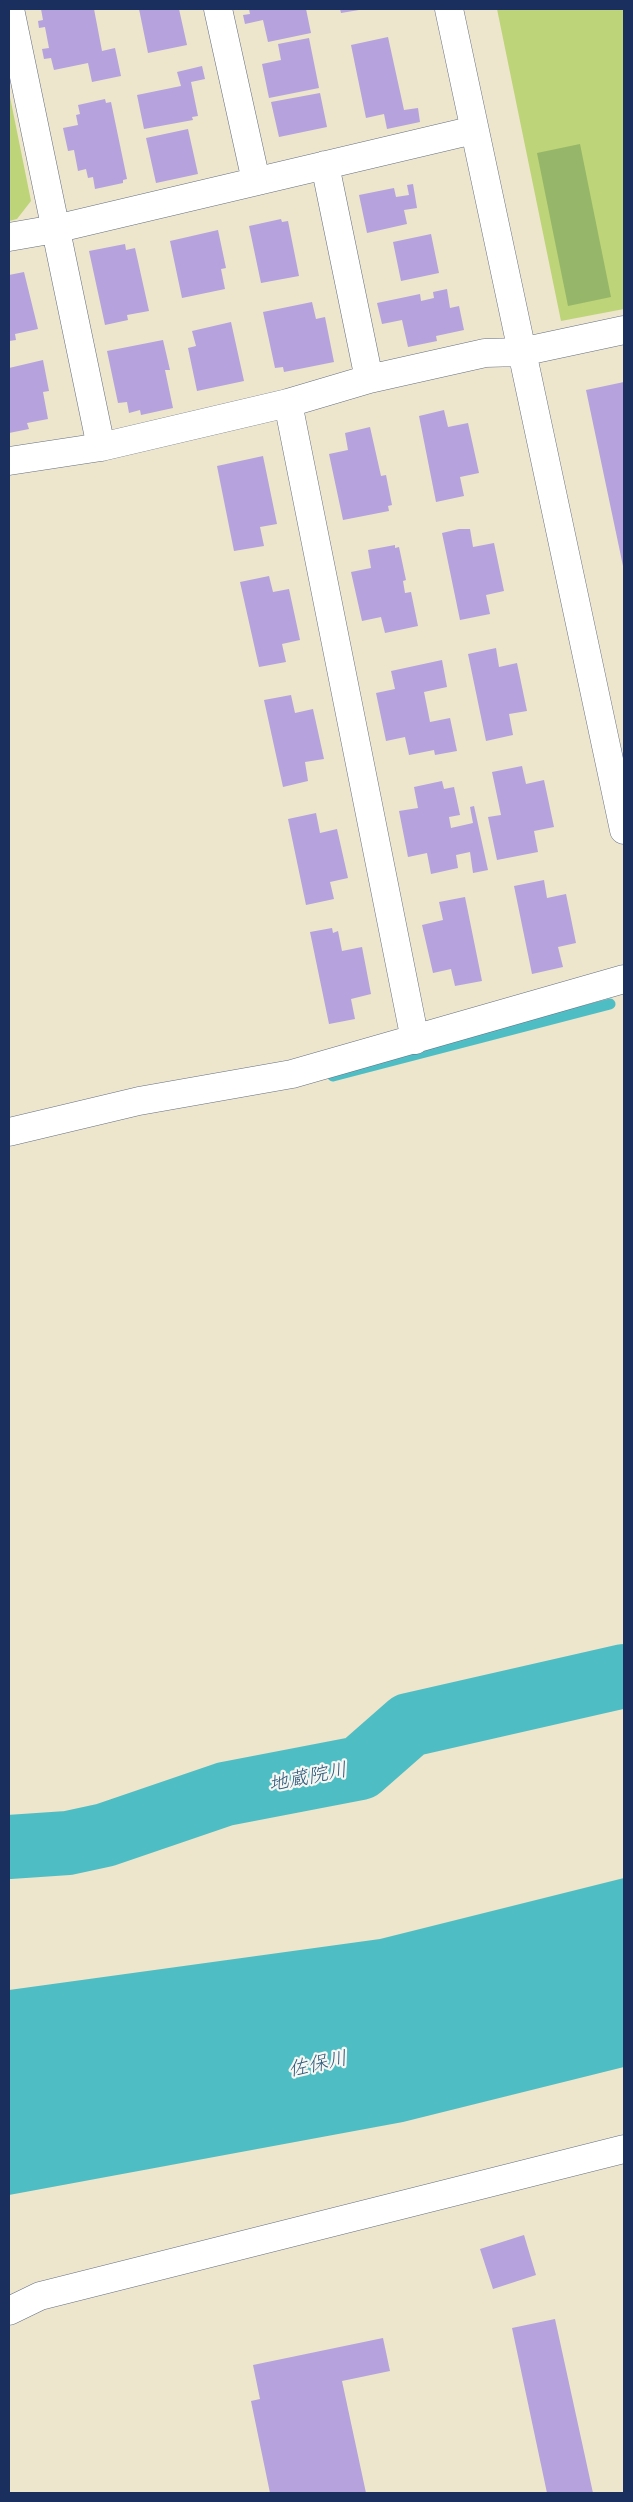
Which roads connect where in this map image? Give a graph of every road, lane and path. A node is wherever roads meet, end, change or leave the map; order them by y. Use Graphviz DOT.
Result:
graph roads {
  1 [pos="10,9"];
  2 [pos="218,9"];
  3 [pos="449,9"];
  4 [pos="474,130"];
  5 [pos="326,165"];
  6 [pos="256,182"];
  7 [pos="56,229"];
  8 [pos="9,237"];
  9 [pos="624,330"];
  10 [pos="521,352"];
  11 [pos="368,379"];
  12 [pos="288,403"];
  13 [pos="100,447"];
  14 [pos="9,461"];
  15 [pos="624,830"];
  16 [pos="624,979"];
  17 [pos="416,1040"];
  18 [pos="9,1132"];
  19 [pos="624,2150"];
  20 [pos="9,2311"];
  1 -- 7 [label="street"];
  2 -- 6 [label="street"];
  3 -- 4 [label="street"];
  4 -- 5 [label="street"];
  4 -- 10 [label="street"];
  5 -- 6 [label="street"];
  5 -- 11 [label="street"];
  6 -- 7 [label="street"];
  7 -- 8 [label="street"];
  7 -- 13 [label="street"];
  9 -- 10 [label="street"];
  10 -- 11 [label="street"];
  10 -- 15 [label="street"];
  11 -- 12 [label="street"];
  12 -- 13 [label="street"];
  12 -- 17 [label="street"];
  13 -- 14 [label="street"];
  16 -- 17 [label="street"];
  17 -- 18 [label="street"];
  19 -- 20 [label="street"];
}
